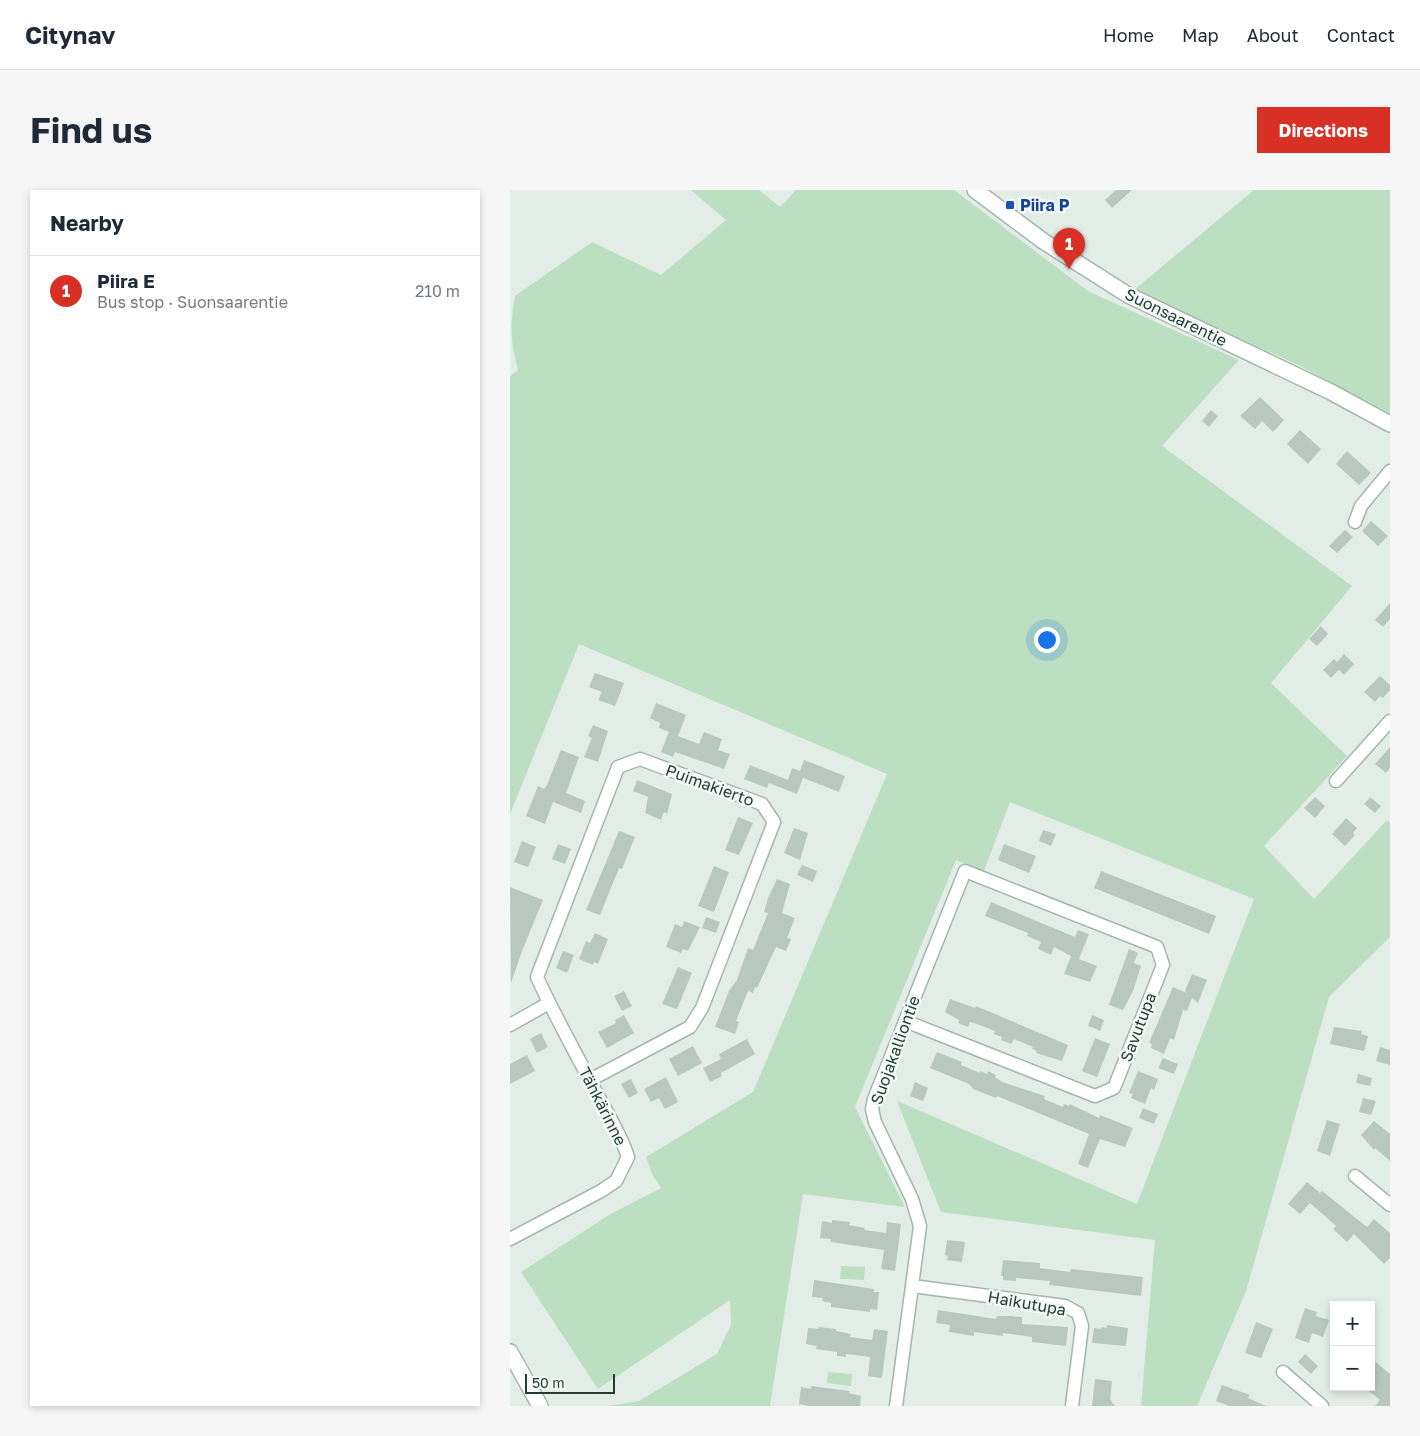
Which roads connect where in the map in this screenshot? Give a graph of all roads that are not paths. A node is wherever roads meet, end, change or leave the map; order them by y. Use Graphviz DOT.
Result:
graph roads {
  1 [pos="974,190"];
  2 [pos="1390,424"];
  3 [pos="1390,471"];
  4 [pos="1355,522"];
  5 [pos="1390,721"];
  6 [pos="1336,781"];
  7 [pos="965,871"];
  8 [pos="537,977"];
  9 [pos="549,1003"];
  10 [pos="905,1021"];
  11 [pos="510,1024"];
  12 [pos="590,1080"];
  13 [pos="1355,1176"];
  14 [pos="1390,1205"];
  15 [pos="510,1239"];
  16 [pos="912,1286"];
  17 [pos="510,1352"];
  18 [pos="1283,1372"];
  19 [pos="540,1406"];
  20 [pos="896,1406"];
  21 [pos="1072,1406"];
  22 [pos="1322,1406"];
  1 -- 2 [label="street, Suonsaarentie"];
  3 -- 4 [label="street"];
  5 -- 6 [label="street"];
  7 -- 10 [label="street, Suojakalliontie"];
  7 -- 10 [label="street, Savutupa"];
  8 -- 9 [label="street, Tähkärinne"];
  8 -- 12 [label="street, Puimakierto"];
  9 -- 11 [label="street"];
  9 -- 12 [label="street, Tähkärinne"];
  10 -- 16 [label="street, Suojakalliontie"];
  12 -- 15 [label="street, Tähkärinne"];
  13 -- 14 [label="street"];
  16 -- 20 [label="street, Suojakalliontie"];
  16 -- 21 [label="street, Haikutupa"];
  17 -- 19 [label="street"];
  18 -- 22 [label="street"];
}
